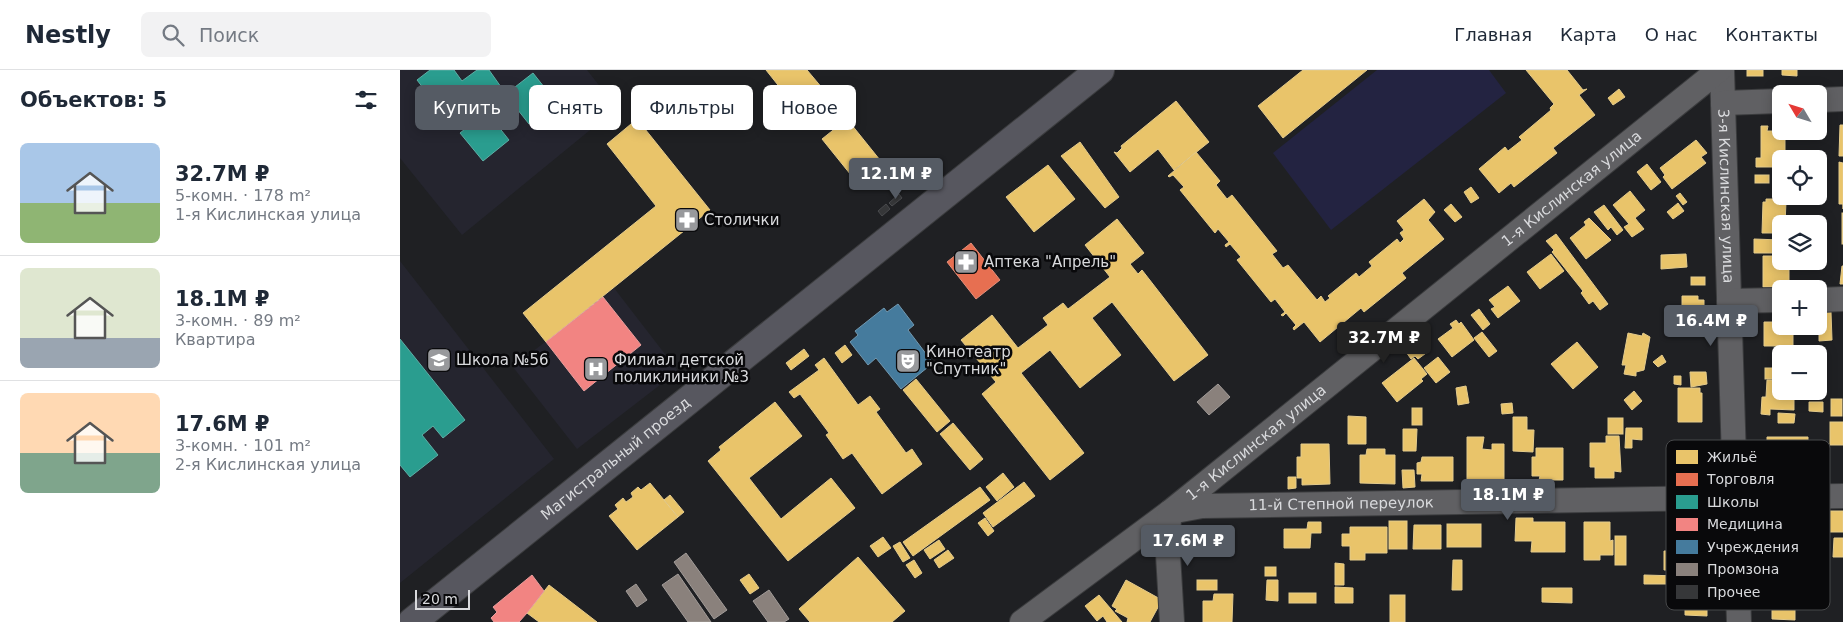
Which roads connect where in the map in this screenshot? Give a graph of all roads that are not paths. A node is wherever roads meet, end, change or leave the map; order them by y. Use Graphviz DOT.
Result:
graph roads {
  1 [pos="1100,70"];
  2 [pos="1721,70"];
  3 [pos="1828,100"];
  4 [pos="1843,100"];
  5 [pos="1772,101"];
  6 [pos="1723,103"];
  7 [pos="1843,299"];
  8 [pos="1772,300"];
  9 [pos="1827,300"];
  10 [pos="1729,301"];
  11 [pos="1734,440"];
  12 [pos="1830,496"];
  13 [pos="1843,496"];
  14 [pos="1666,500"];
  15 [pos="1170,512"];
  16 [pos="412,622"];
  17 [pos="1022,622"];
  18 [pos="1172,622"];
  1 -- 16 [label="main road, Магистральный проезд"];
  2 -- 6 [label="street, 3-я Кислинская улица"];
  2 -- 15 [label="street, 1-я Кислинская улица"];
  3 -- 4 [label="street"];
  5 -- 6 [label="street"];
  6 -- 10 [label="street, 3-я Кислинская улица"];
  7 -- 9 [label="street"];
  8 -- 10 [label="street"];
  10 -- 11 [label="street, 3-я Кислинская улица"];
  12 -- 13 [label="street, 11-й Степной переулок"];
  14 -- 15 [label="street, 11-й Степной переулок"];
  15 -- 17 [label="street, 1-я Кислинская улица"];
  15 -- 18 [label="street"];
}
